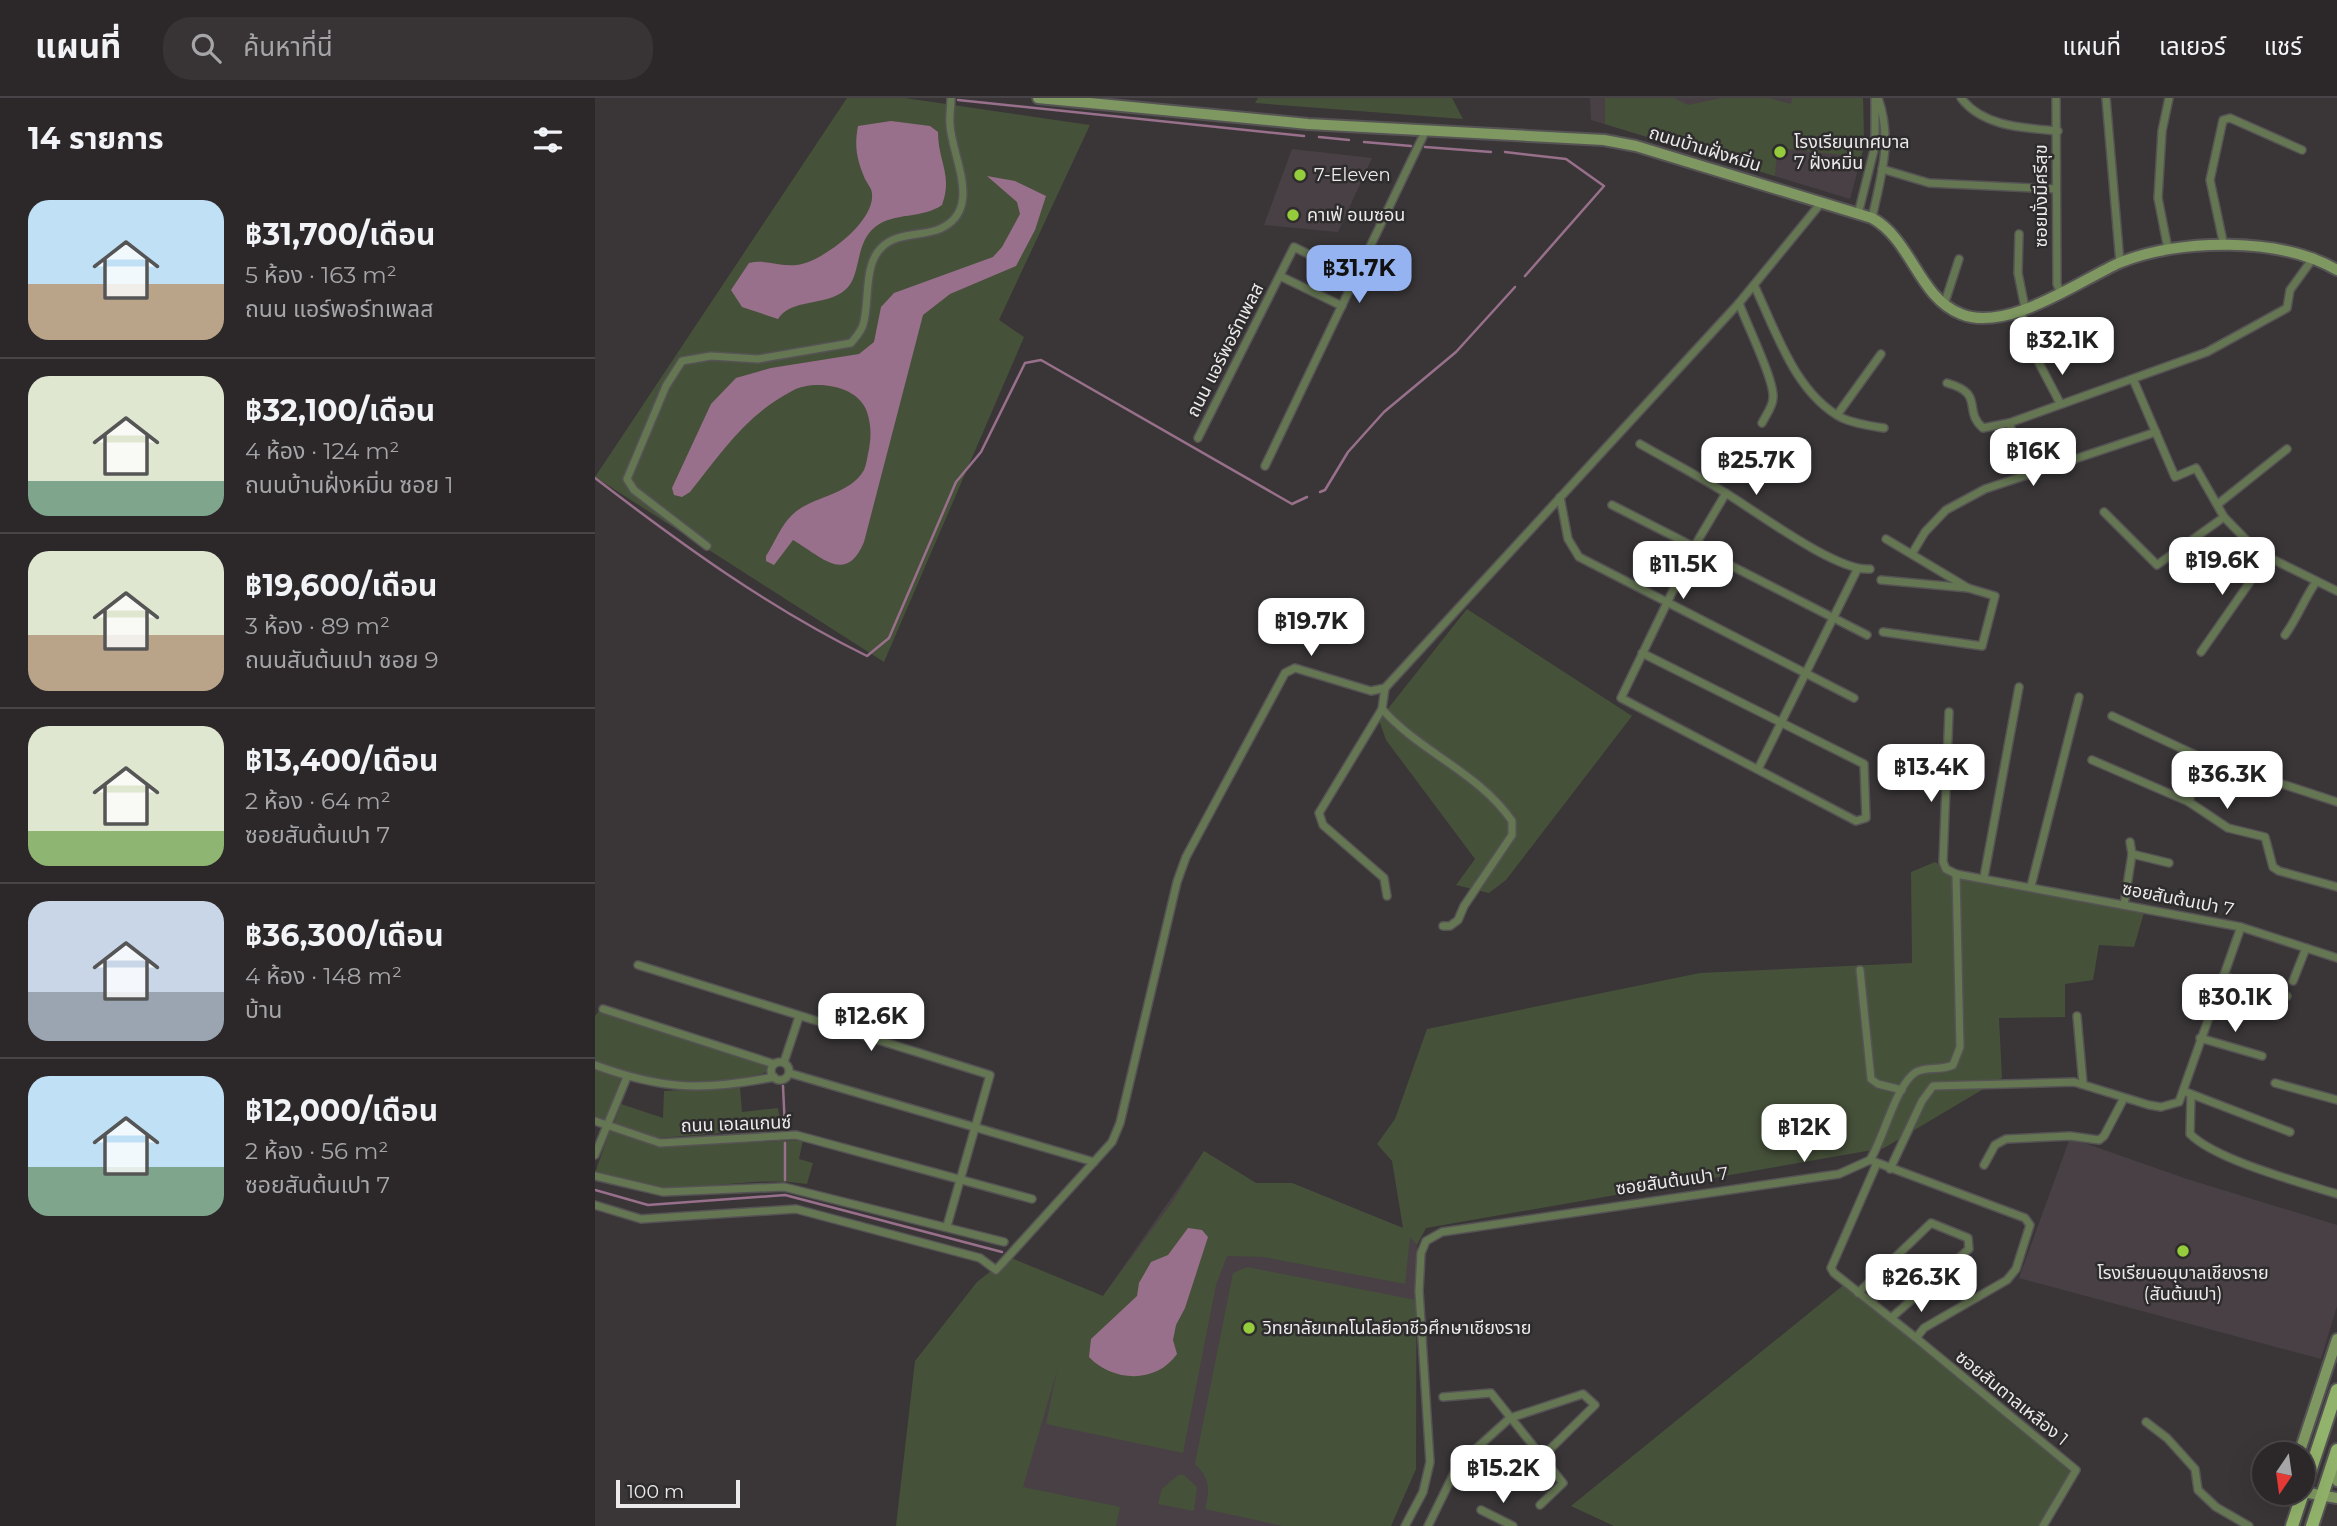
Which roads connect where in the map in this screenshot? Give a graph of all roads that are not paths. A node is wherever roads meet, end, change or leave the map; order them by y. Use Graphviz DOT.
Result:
graph roads {
  1 [pos="951,98"];
  2 [pos="1038,98"];
  3 [pos="1876,98"];
  4 [pos="1961,98"];
  5 [pos="2056,98"];
  6 [pos="2106,98"];
  7 [pos="2169,98"];
  8 [pos="2058,131"];
  9 [pos="1425,132"];
  10 [pos="2302,150"];
  11 [pos="1882,170"];
  12 [pos="2056,190"];
  13 [pos="1821,203"];
  14 [pos="1858,214"];
  15 [pos="1872,218"];
  16 [pos="2019,234"];
  17 [pos="2224,246"];
  18 [pos="2168,249"];
  19 [pos="1310,255"];
  20 [pos="2314,257"];
  21 [pos="1959,259"];
  22 [pos="2120,263"];
  23 [pos="2337,270"];
  24 [pos="1280,276"];
  25 [pos="1754,285"];
  26 [pos="2061,294"];
  27 [pos="1739,303"];
  28 [pos="1944,304"];
  29 [pos="1342,306"];
  30 [pos="2024,309"];
  31 [pos="1881,354"];
  32 [pos="2024,355"];
  33 [pos="2039,363"];
  34 [pos="2133,379"];
  35 [pos="1947,383"];
  36 [pos="2060,403"];
  37 [pos="1837,415"];
  38 [pos="1762,423"];
  39 [pos="2009,423"];
  40 [pos="1884,428"];
  41 [pos="2156,432"];
  42 [pos="1198,438"];
  43 [pos="1640,444"];
  44 [pos="2287,449"];
  45 [pos="1265,466"];
  46 [pos="2029,474"];
  47 [pos="1725,493"];
  48 [pos="1560,497"];
  49 [pos="2218,504"];
  50 [pos="1612,505"];
  51 [pos="2104,512"];
  52 [pos="2224,517"];
  53 [pos="1886,539"];
  54 [pos="707,546"];
  55 [pos="1694,547"];
  56 [pos="1913,552"];
  57 [pos="2266,559"];
  58 [pos="1870,569"];
  59 [pos="1857,570"];
  60 [pos="1881,580"];
  61 [pos="2316,582"];
  62 [pos="1968,588"];
  63 [pos="2337,591"];
  64 [pos="1667,602"];
  65 [pos="1833,618"];
  66 [pos="1883,632"];
  67 [pos="1867,635"];
  68 [pos="2285,635"];
  69 [pos="2201,652"];
  70 [pos="1643,653"];
  71 [pos="1805,674"];
  72 [pos="2019,687"];
  73 [pos="1385,688"];
  74 [pos="2079,697"];
  75 [pos="1854,698"];
  76 [pos="1382,709"];
  77 [pos="1949,712"];
  78 [pos="2112,716"];
  79 [pos="1781,722"];
  80 [pos="2200,757"];
  81 [pos="2092,760"];
  82 [pos="1758,769"];
  83 [pos="2189,802"];
  84 [pos="2337,802"];
  85 [pos="2130,842"];
  86 [pos="2132,854"];
  87 [pos="2169,863"];
  88 [pos="1956,874"];
  89 [pos="1984,877"];
  90 [pos="2031,886"];
  91 [pos="2337,887"];
  92 [pos="1387,895"];
  93 [pos="2124,905"];
  94 [pos="1443,926"];
  95 [pos="2241,927"];
  96 [pos="2306,948"];
  97 [pos="2337,958"];
  98 [pos="638,965"];
  99 [pos="1860,970"];
  100 [pos="2223,976"];
  101 [pos="2293,981"];
  102 [pos="2287,996"];
  103 [pos="603,1009"];
  104 [pos="2077,1016"];
  105 [pos="799,1017"];
  106 [pos="2200,1038"];
  107 [pos="2262,1056"];
  108 [pos="784,1062"];
  109 [pos="774,1064"];
  110 [pos="595,1065"];
  111 [pos="789,1073"];
  112 [pos="773,1076"];
  113 [pos="627,1077"];
  114 [pos="2275,1083"];
  115 [pos="2083,1084"];
  116 [pos="1902,1090"];
  117 [pos="2188,1093"];
  118 [pos="2124,1098"];
  119 [pos="2337,1100"];
  120 [pos="595,1121"];
  121 [pos="606,1125"];
  122 [pos="977,1127"];
  123 [pos="2290,1132"];
  124 [pos="595,1156"];
  125 [pos="1094,1161"];
  126 [pos="1874,1161"];
  127 [pos="1983,1165"];
  128 [pos="1890,1169"];
  129 [pos="595,1176"];
  130 [pos="961,1178"];
  131 [pos="2337,1194"];
  132 [pos="1032,1199"];
  133 [pos="595,1205"];
  134 [pos="947,1226"];
  135 [pos="1004,1242"];
  136 [pos="1858,1293"];
  137 [pos="1891,1318"];
  138 [pos="1916,1338"];
  139 [pos="2337,1339"];
  140 [pos="2337,1390"];
  141 [pos="1443,1397"];
  142 [pos="1510,1418"];
  143 [pos="2146,1422"];
  144 [pos="2303,1442"];
  145 [pos="1539,1454"];
  146 [pos="2335,1455"];
  147 [pos="2315,1456"];
  148 [pos="2337,1481"];
  149 [pos="1497,1482"];
  150 [pos="2315,1496"];
  151 [pos="2321,1498"];
  152 [pos="2337,1501"];
  153 [pos="1540,1505"];
  154 [pos="2299,1505"];
  155 [pos="1481,1510"];
  156 [pos="2313,1523"];
  157 [pos="1405,1526"];
  158 [pos="1428,1526"];
  159 [pos="1513,1526"];
  160 [pos="2043,1526"];
  161 [pos="2249,1526"];
  162 [pos="2293,1526"];
  1 -- 54 [label="street"];
  2 -- 9 [label="street, ถนนบ้านฝั่งหมิ่น"];
  3 -- 11 [label="street"];
  3 -- 14 [label="street"];
  4 -- 8 [label="street"];
  5 -- 8 [label="street, ซอยมั่งมีศรีสุข"];
  6 -- 22 [label="street"];
  7 -- 18 [label="street"];
  8 -- 12 [label="street, ซอยมั่งมีศรีสุข"];
  9 -- 13 [label="street, ถนนบ้านฝั่งหมิ่น"];
  9 -- 29 [label="street"];
  10 -- 17 [label="street"];
  11 -- 12 [label="street"];
  11 -- 15 [label="street"];
  12 -- 26 [label="street, ซอยมั่งมีศรีสุข"];
  13 -- 14 [label="street, ถนนบ้านฝั่งหมิ่น"];
  13 -- 25 [label="street"];
  14 -- 15 [label="street, ถนนบ้านฝั่งหมิ่น"];
  15 -- 28 [label="street, ถนนบ้านฝั่งหมิ่น"];
  16 -- 30 [label="street"];
  17 -- 18 [label="street"];
  17 -- 20 [label="street"];
  18 -- 22 [label="street"];
  19 -- 24 [label="street, ถนน แอร์พอร์ทเพลส"];
  20 -- 23 [label="street"];
  20 -- 34 [label="street"];
  21 -- 28 [label="street"];
  22 -- 26 [label="street"];
  24 -- 29 [label="street, ถนน แอร์พอร์ทเพลส"];
  24 -- 42 [label="street, ถนน แอร์พอร์ทเพลส"];
  25 -- 27 [label="street"];
  25 -- 37 [label="street"];
  26 -- 30 [label="street"];
  27 -- 38 [label="street"];
  27 -- 48 [label="street"];
  28 -- 30 [label="street"];
  29 -- 45 [label="street"];
  30 -- 32 [label="street"];
  31 -- 37 [label="street"];
  33 -- 36 [label="street"];
  34 -- 36 [label="street"];
  34 -- 41 [label="street"];
  35 -- 39 [label="street"];
  36 -- 39 [label="street"];
  37 -- 40 [label="street"];
  39 -- 46 [label="street"];
  41 -- 46 [label="street"];
  41 -- 49 [label="street"];
  43 -- 47 [label="street"];
  44 -- 49 [label="street"];
  46 -- 56 [label="street"];
  47 -- 55 [label="street"];
  47 -- 59 [label="street"];
  48 -- 64 [label="street"];
  48 -- 73 [label="street"];
  49 -- 52 [label="street"];
  50 -- 55 [label="street"];
  51 -- 52 [label="street"];
  52 -- 57 [label="street"];
  53 -- 56 [label="street"];
  55 -- 64 [label="street"];
  55 -- 65 [label="street"];
  56 -- 62 [label="street"];
  57 -- 61 [label="street"];
  57 -- 69 [label="street"];
  58 -- 59 [label="street"];
  59 -- 65 [label="street"];
  60 -- 62 [label="street"];
  61 -- 63 [label="street"];
  61 -- 68 [label="street"];
  62 -- 66 [label="street"];
  64 -- 70 [label="street"];
  64 -- 71 [label="street"];
  65 -- 67 [label="street"];
  65 -- 71 [label="street"];
  70 -- 79 [label="street"];
  70 -- 82 [label="street"];
  71 -- 75 [label="street"];
  71 -- 79 [label="street"];
  72 -- 89 [label="street"];
  73 -- 76 [label="street"];
  73 -- 125 [label="street"];
  74 -- 90 [label="street"];
  76 -- 92 [label="street"];
  76 -- 94 [label="street"];
  77 -- 88 [label="street"];
  78 -- 80 [label="street"];
  79 -- 82 [label="street"];
  79 -- 82 [label="street"];
  80 -- 83 [label="street"];
  80 -- 84 [label="street"];
  81 -- 83 [label="street"];
  83 -- 91 [label="street"];
  85 -- 86 [label="street"];
  86 -- 87 [label="street"];
  86 -- 93 [label="street"];
  88 -- 89 [label="street, ซอยสันต้นเปา 7"];
  88 -- 116 [label="street"];
  89 -- 90 [label="street, ซอยสันต้นเปา 7"];
  90 -- 93 [label="street, ซอยสันต้นเปา 7"];
  93 -- 95 [label="street, ซอยสันต้นเปา 7"];
  95 -- 96 [label="street, ซอยสันต้นเปา 7"];
  95 -- 100 [label="street"];
  96 -- 97 [label="street, ซอยสันต้นเปา 7"];
  96 -- 101 [label="street"];
  98 -- 105 [label="street"];
  99 -- 116 [label="street"];
  100 -- 102 [label="street"];
  100 -- 106 [label="street"];
  103 -- 109 [label="street"];
  104 -- 115 [label="street"];
  105 -- 108 [label="street"];
  105 -- 122 [label="street"];
  106 -- 107 [label="street"];
  106 -- 117 [label="street"];
  108 -- 109 [label="street"];
  108 -- 111 [label="street"];
  109 -- 112 [label="street"];
  110 -- 113 [label="street"];
  111 -- 112 [label="street"];
  111 -- 122 [label="street"];
  112 -- 113 [label="street"];
  113 -- 121 [label="street"];
  114 -- 119 [label="street"];
  115 -- 118 [label="street"];
  115 -- 128 [label="street"];
  116 -- 126 [label="street"];
  117 -- 118 [label="street"];
  117 -- 123 [label="street"];
  117 -- 131 [label="street"];
  118 -- 127 [label="street"];
  120 -- 121 [label="street, ถนน เอเลแกนซ์"];
  121 -- 124 [label="street"];
  121 -- 130 [label="street, ถนน เอเลแกนซ์"];
  122 -- 125 [label="street"];
  122 -- 130 [label="street"];
  125 -- 133 [label="street"];
  126 -- 128 [label="street"];
  126 -- 136 [label="street"];
  126 -- 157 [label="street, ซอยสันต้นเปา 7"];
  128 -- 138 [label="street"];
  129 -- 134 [label="street"];
  130 -- 132 [label="street, ถนน เอเลแกนซ์"];
  130 -- 134 [label="street"];
  134 -- 135 [label="street"];
  136 -- 137 [label="street"];
  136 -- 137 [label="street"];
  137 -- 138 [label="street"];
  138 -- 160 [label="street, ซอยสันตาลเหลือง 1"];
  139 -- 144 [label="street"];
  140 -- 147 [label="main road"];
  141 -- 142 [label="street"];
  142 -- 145 [label="street"];
  142 -- 145 [label="street"];
  142 -- 158 [label="street"];
  143 -- 161 [label="street"];
  145 -- 149 [label="street"];
  145 -- 153 [label="street"];
  146 -- 148 [label="street"];
  146 -- 151 [label="main road"];
  150 -- 151 [label="street"];
  151 -- 152 [label="street"];
  151 -- 156 [label="main road"];
  152 -- 156 [label="street"];
  154 -- 162 [label="main road"];
  155 -- 159 [label="street"];
}
